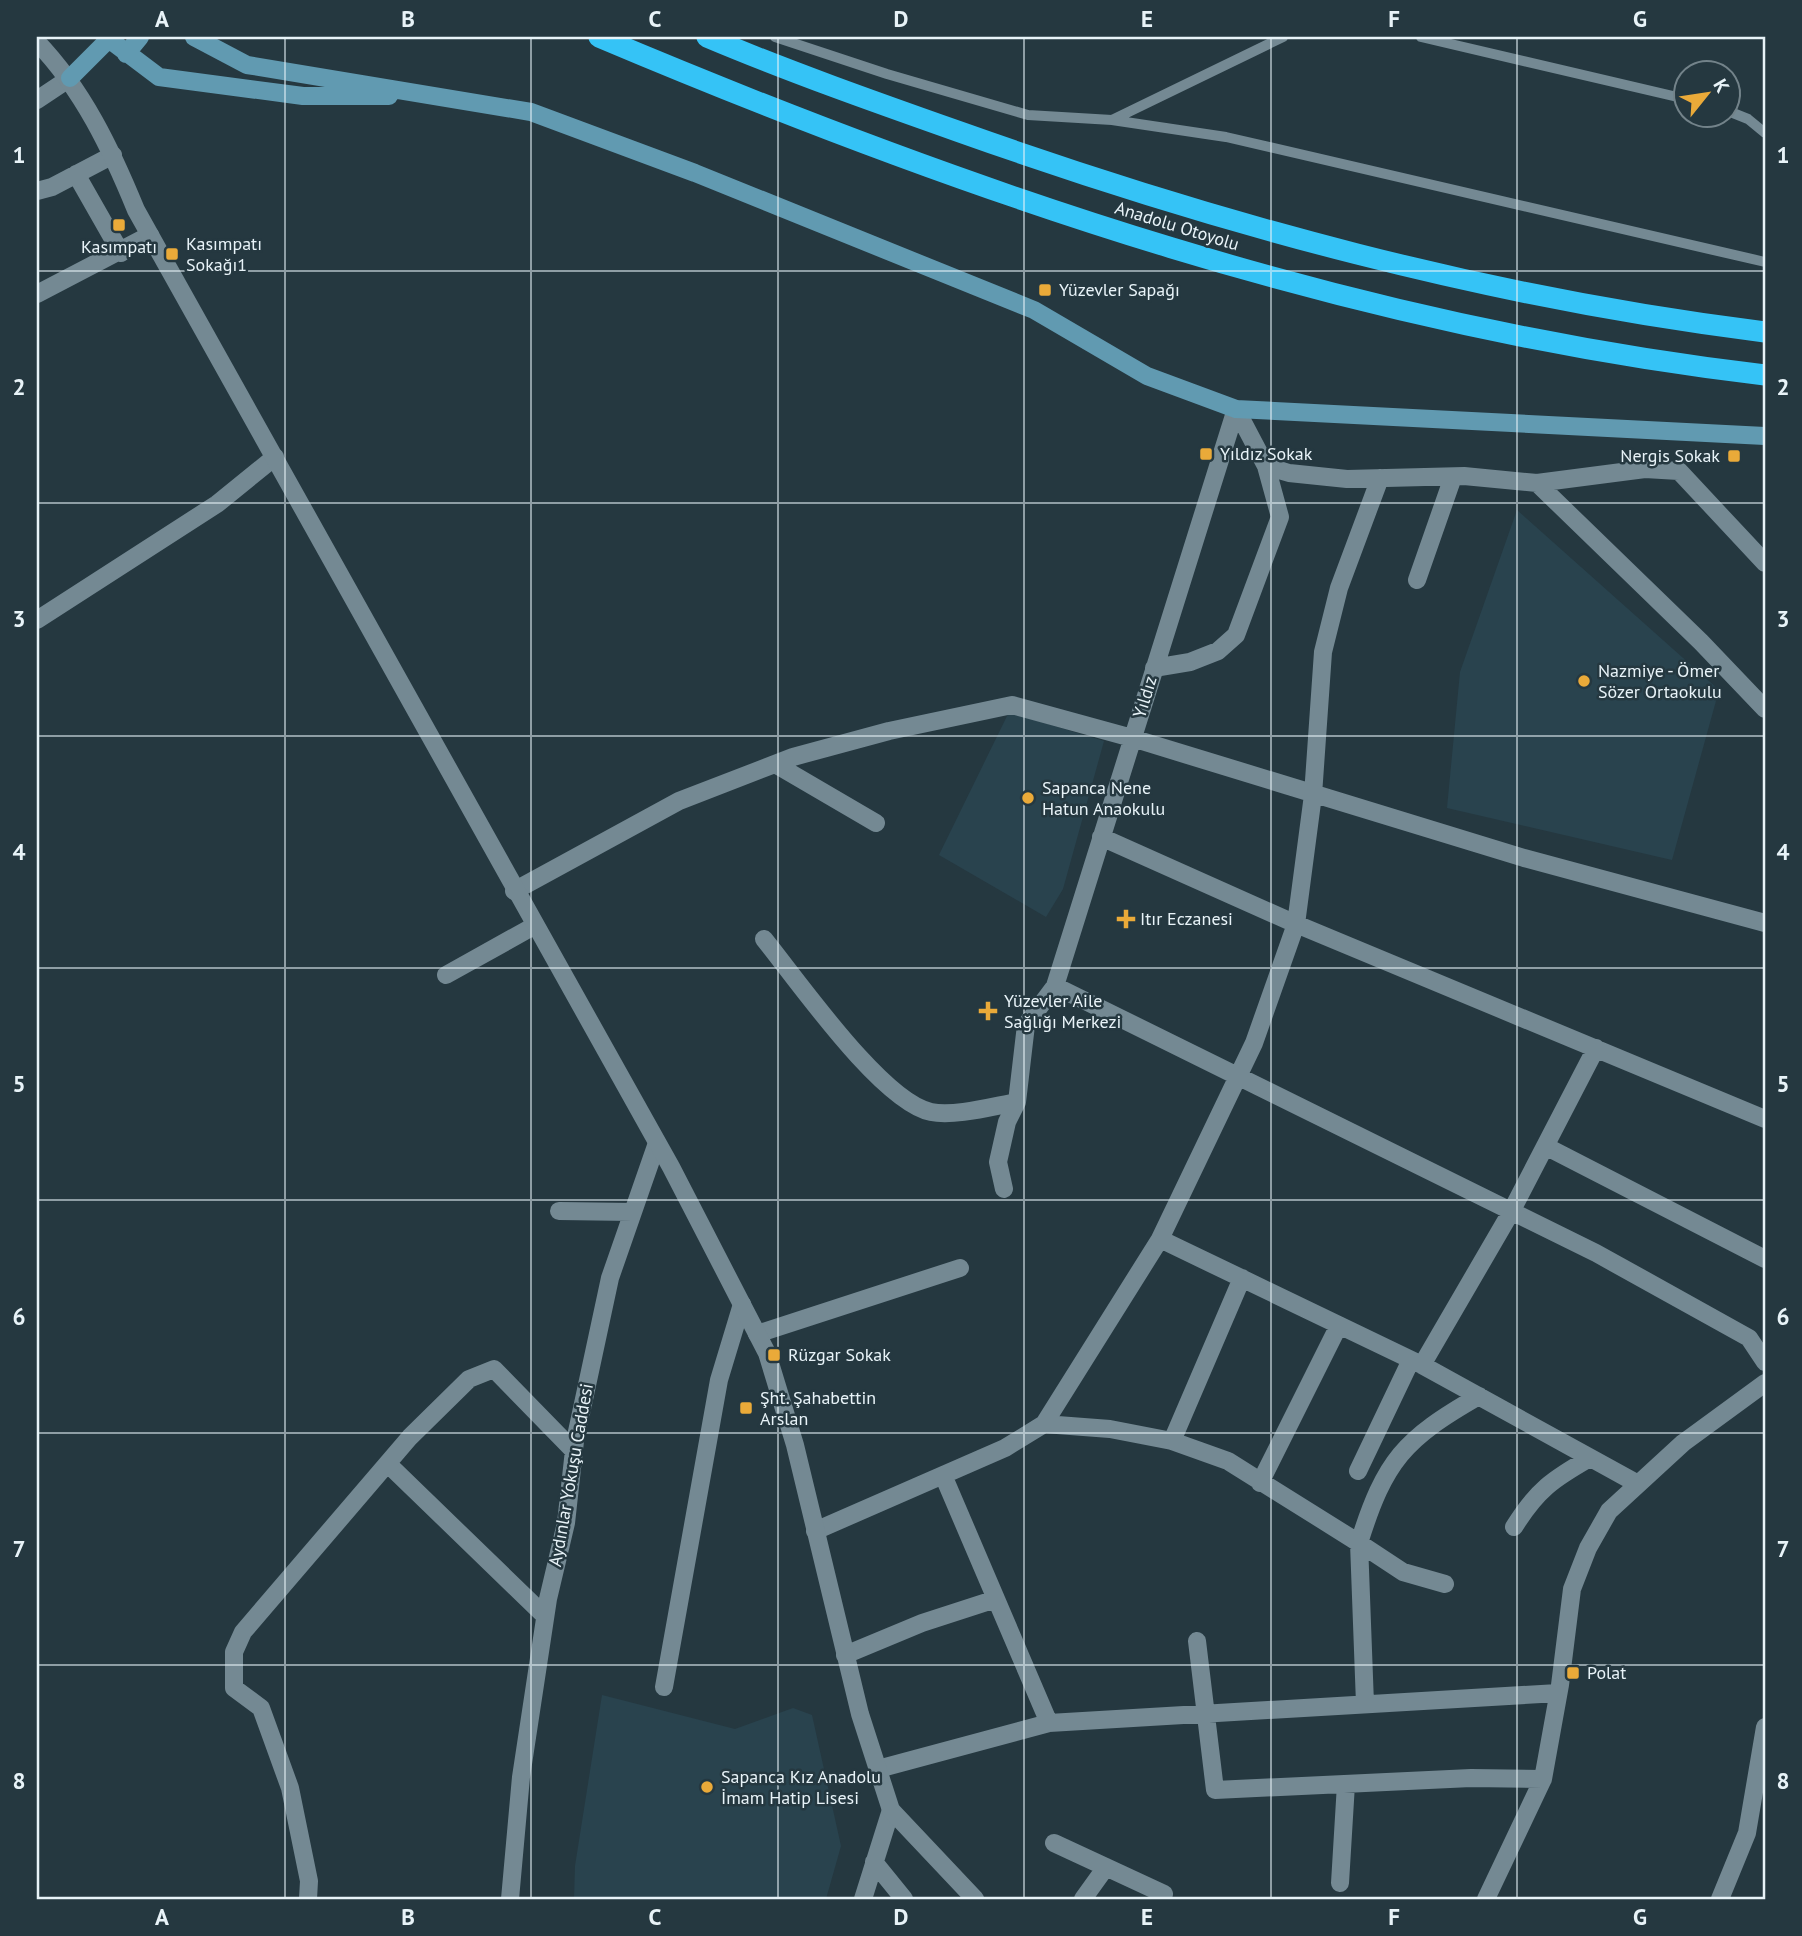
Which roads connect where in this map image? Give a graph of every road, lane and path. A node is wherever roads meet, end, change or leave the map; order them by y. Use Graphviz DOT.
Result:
graph roads {
  1 [pos="140,37"];
  2 [pos="194,37"];
  3 [pos="599,37"];
  4 [pos="707,37"];
  5 [pos="775,37"];
  6 [pos="1283,37"];
  7 [pos="1421,37"];
  8 [pos="108,38"];
  9 [pos="37,42"];
  10 [pos="126,54"];
  11 [pos="70,78"];
  12 [pos="445,96"];
  13 [pos="1672,96"];
  14 [pos="37,100"];
  15 [pos="1742,117"];
  16 [pos="1112,120"];
  17 [pos="1765,133"];
  18 [pos="113,155"];
  19 [pos="76,174"];
  20 [pos="37,191"];
  21 [pos="150,235"];
  22 [pos="121,253"];
  23 [pos="1765,262"];
  24 [pos="37,294"];
  25 [pos="1765,332"];
  26 [pos="1765,375"];
  27 [pos="1236,409"];
  28 [pos="1765,436"];
  29 [pos="275,457"];
  30 [pos="1266,466"];
  31 [pos="1453,477"];
  32 [pos="1380,478"];
  33 [pos="1537,483"];
  34 [pos="1765,562"];
  35 [pos="1417,580"];
  36 [pos="37,620"];
  37 [pos="1154,668"];
  38 [pos="1765,709"];
  39 [pos="1132,738"];
  40 [pos="775,764"];
  41 [pos="1313,795"];
  42 [pos="876,823"];
  43 [pos="1101,837"];
  44 [pos="514,891"];
  45 [pos="1765,923"];
  46 [pos="1296,924"];
  47 [pos="534,926"];
  48 [pos="764,939"];
  49 [pos="446,975"];
  50 [pos="1055,986"];
  51 [pos="1596,1048"];
  52 [pos="1238,1076"];
  53 [pos="1017,1102"];
  54 [pos="1765,1119"];
  55 [pos="657,1143"];
  56 [pos="1545,1146"];
  57 [pos="1004,1189"];
  58 [pos="559,1211"];
  59 [pos="633,1212"];
  60 [pos="1511,1212"];
  61 [pos="1160,1239"];
  62 [pos="1765,1259"];
  63 [pos="960,1268"];
  64 [pos="1242,1278"];
  65 [pos="742,1304"];
  66 [pos="1339,1325"];
  67 [pos="757,1334"];
  68 [pos="1417,1362"];
  69 [pos="1765,1362"];
  70 [pos="1765,1383"];
  71 [pos="1479,1396"];
  72 [pos="1044,1424"];
  73 [pos="1172,1441"];
  74 [pos="574,1451"];
  75 [pos="1590,1458"];
  76 [pos="388,1464"];
  77 [pos="1358,1471"];
  78 [pos="943,1475"];
  79 [pos="1260,1483"];
  80 [pos="1638,1484"];
  81 [pos="1514,1527"];
  82 [pos="816,1531"];
  83 [pos="1359,1543"];
  84 [pos="1445,1584"];
  85 [pos="996,1599"];
  86 [pos="545,1616"];
  87 [pos="1197,1641"];
  88 [pos="845,1655"];
  89 [pos="664,1687"];
  90 [pos="1558,1693"];
  91 [pos="1365,1704"];
  92 [pos="1205,1714"];
  93 [pos="1049,1723"];
  94 [pos="1765,1727"];
  95 [pos="877,1769"];
  96 [pos="1543,1779"];
  97 [pos="1346,1784"];
  98 [pos="1759,1797"];
  99 [pos="891,1810"];
  100 [pos="1054,1843"];
  101 [pos="874,1862"];
  102 [pos="1106,1867"];
  103 [pos="1340,1883"];
  104 [pos="1164,1894"];
  105 [pos="308,1899"];
  106 [pos="510,1899"];
  107 [pos="863,1899"];
  108 [pos="904,1899"];
  109 [pos="975,1899"];
  110 [pos="1083,1899"];
  111 [pos="1486,1899"];
  112 [pos="1720,1899"];
  1 -- 10 [label="main road"];
  2 -- 12 [label="main road"];
  3 -- 26 [label="highway, Anadolu Otoyolu"];
  4 -- 25 [label="highway, Anadolu Otoyolu"];
  5 -- 16 [label="lane"];
  6 -- 16 [label="lane"];
  7 -- 13 [label="lane"];
  8 -- 10 [label="main road"];
  8 -- 11 [label="main road"];
  9 -- 11 [label="street"];
  10 -- 12 [label="main road"];
  11 -- 14 [label="street"];
  11 -- 18 [label="street"];
  12 -- 27 [label="main road"];
  15 -- 17 [label="lane"];
  16 -- 23 [label="lane"];
  18 -- 19 [label="street"];
  18 -- 21 [label="street"];
  19 -- 20 [label="street"];
  19 -- 22 [label="street"];
  21 -- 22 [label="street"];
  21 -- 29 [label="street"];
  22 -- 24 [label="street"];
  27 -- 28 [label="main road"];
  27 -- 30 [label="street"];
  27 -- 37 [label="street, Yıldız"];
  29 -- 36 [label="street"];
  29 -- 44 [label="street"];
  30 -- 32 [label="street"];
  30 -- 37 [label="street"];
  31 -- 32 [label="street"];
  31 -- 33 [label="street"];
  31 -- 35 [label="street"];
  32 -- 41 [label="street"];
  33 -- 34 [label="street"];
  33 -- 38 [label="street"];
  37 -- 39 [label="street, Yıldız"];
  39 -- 40 [label="street"];
  39 -- 41 [label="street"];
  39 -- 43 [label="street, Yıldız"];
  40 -- 42 [label="street"];
  40 -- 44 [label="street"];
  41 -- 45 [label="street"];
  41 -- 46 [label="street"];
  43 -- 46 [label="street"];
  43 -- 50 [label="street, Yıldız"];
  44 -- 47 [label="street"];
  46 -- 51 [label="street"];
  46 -- 52 [label="street"];
  47 -- 49 [label="street"];
  47 -- 55 [label="street"];
  48 -- 53 [label="street"];
  50 -- 52 [label="street"];
  50 -- 53 [label="street, Yıldız"];
  51 -- 54 [label="street"];
  51 -- 56 [label="street"];
  52 -- 60 [label="street"];
  52 -- 61 [label="street"];
  53 -- 57 [label="street, Yıldız"];
  55 -- 59 [label="street, Aydınlar Yokuşu Caddesi"];
  55 -- 65 [label="street"];
  56 -- 60 [label="street"];
  56 -- 62 [label="street"];
  58 -- 59 [label="street"];
  59 -- 74 [label="street, Aydınlar Yokuşu Caddesi"];
  60 -- 68 [label="street"];
  60 -- 69 [label="street"];
  61 -- 64 [label="street"];
  61 -- 72 [label="street"];
  63 -- 67 [label="street"];
  64 -- 66 [label="street"];
  64 -- 73 [label="street"];
  65 -- 67 [label="street"];
  65 -- 89 [label="street"];
  66 -- 68 [label="street"];
  66 -- 79 [label="street"];
  67 -- 82 [label="street"];
  68 -- 71 [label="street"];
  68 -- 77 [label="street"];
  70 -- 80 [label="street"];
  71 -- 75 [label="street"];
  71 -- 83 [label="street"];
  72 -- 73 [label="street"];
  72 -- 78 [label="street"];
  73 -- 79 [label="street"];
  74 -- 76 [label="street"];
  74 -- 86 [label="street, Aydınlar Yokuşu Caddesi"];
  75 -- 80 [label="street"];
  75 -- 81 [label="street"];
  76 -- 86 [label="street"];
  76 -- 105 [label="street"];
  78 -- 82 [label="street"];
  78 -- 85 [label="street"];
  79 -- 83 [label="street"];
  80 -- 90 [label="street"];
  82 -- 88 [label="street"];
  83 -- 84 [label="street"];
  83 -- 91 [label="street"];
  85 -- 88 [label="street"];
  85 -- 93 [label="street"];
  86 -- 106 [label="street, Aydınlar Yokuşu Caddesi"];
  87 -- 92 [label="street"];
  88 -- 95 [label="street"];
  90 -- 91 [label="street"];
  90 -- 96 [label="street"];
  91 -- 92 [label="street"];
  92 -- 93 [label="street"];
  92 -- 97 [label="street"];
  93 -- 95 [label="street"];
  94 -- 98 [label="street"];
  95 -- 99 [label="street"];
  96 -- 97 [label="street"];
  96 -- 111 [label="street"];
  97 -- 103 [label="street"];
  98 -- 112 [label="street"];
  99 -- 101 [label="street"];
  99 -- 109 [label="street"];
  100 -- 102 [label="street"];
  101 -- 107 [label="street"];
  101 -- 108 [label="street"];
  102 -- 104 [label="street"];
  102 -- 110 [label="street"];
}
